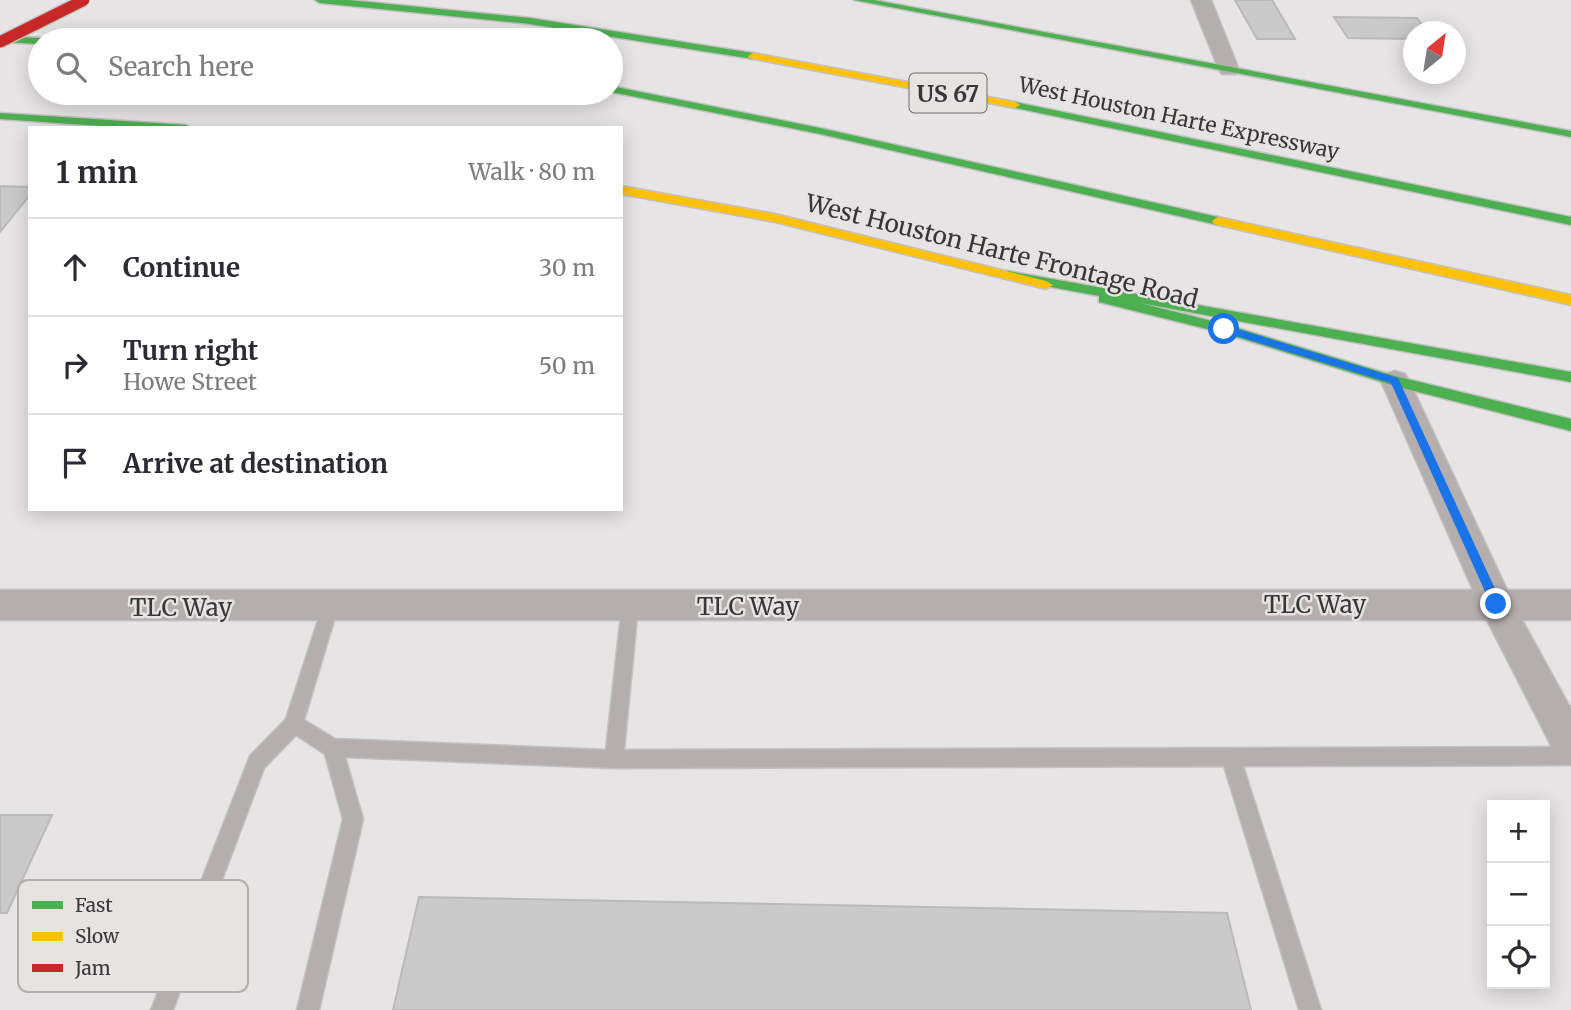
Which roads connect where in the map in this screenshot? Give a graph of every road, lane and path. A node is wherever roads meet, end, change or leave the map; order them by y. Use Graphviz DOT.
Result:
graph roads {
  1 [pos="85,0"];
  2 [pos="320,0"];
  3 [pos="859,0"];
  4 [pos="1201,0"];
  5 [pos="572,28"];
  6 [pos="623,36"];
  7 [pos="0,41"];
  8 [pos="28,41"];
  9 [pos="1229,70"];
  10 [pos="623,91"];
  11 [pos="0,116"];
  12 [pos="155,126"];
  13 [pos="1571,134"];
  14 [pos="623,190"];
  15 [pos="1571,221"];
  16 [pos="1008,275"];
  17 [pos="1571,300"];
  18 [pos="1571,377"];
  19 [pos="1395,380"];
  20 [pos="1571,425"];
  21 [pos="1496,604"];
  22 [pos="0,605"];
  23 [pos="1571,605"];
  24 [pos="630,606"];
  25 [pos="330,607"];
  26 [pos="294,724"];
  27 [pos="1571,746"];
  28 [pos="334,748"];
  29 [pos="1571,755"];
  30 [pos="1231,757"];
  31 [pos="614,759"];
  32 [pos="212,880"];
  33 [pos="169,992"];
  34 [pos="162,1010"];
  35 [pos="308,1010"];
  36 [pos="1310,1010"];
  1 -- 7 [label="main road, bridge"];
  2 -- 5 [label="main road, West Houston Harte Expressway / US 67"];
  3 -- 9 [label="main road"];
  4 -- 9 [label="street"];
  6 -- 15 [label="main road, West Houston Harte Expressway / US 67"];
  7 -- 8 [label="main road"];
  9 -- 13 [label="main road"];
  10 -- 17 [label="main road"];
  11 -- 12 [label="main road"];
  14 -- 16 [label="main road, West Houston Harte Frontage Road"];
  16 -- 18 [label="main road"];
  16 -- 19 [label="main road, West Houston Harte Frontage Road"];
  19 -- 20 [label="main road, West Houston Harte Frontage Road"];
  19 -- 21 [label="street"];
  21 -- 23 [label="street, TLC Way"];
  21 -- 24 [label="street, TLC Way"];
  21 -- 27 [label="street"];
  22 -- 25 [label="street, TLC Way"];
  24 -- 25 [label="street, TLC Way"];
  24 -- 31 [label="lane"];
  25 -- 26 [label="lane"];
  26 -- 28 [label="lane"];
  26 -- 32 [label="lane"];
  28 -- 31 [label="lane"];
  28 -- 35 [label="lane"];
  29 -- 30 [label="lane"];
  30 -- 31 [label="lane"];
  30 -- 36 [label="lane"];
  33 -- 34 [label="lane"];
}
